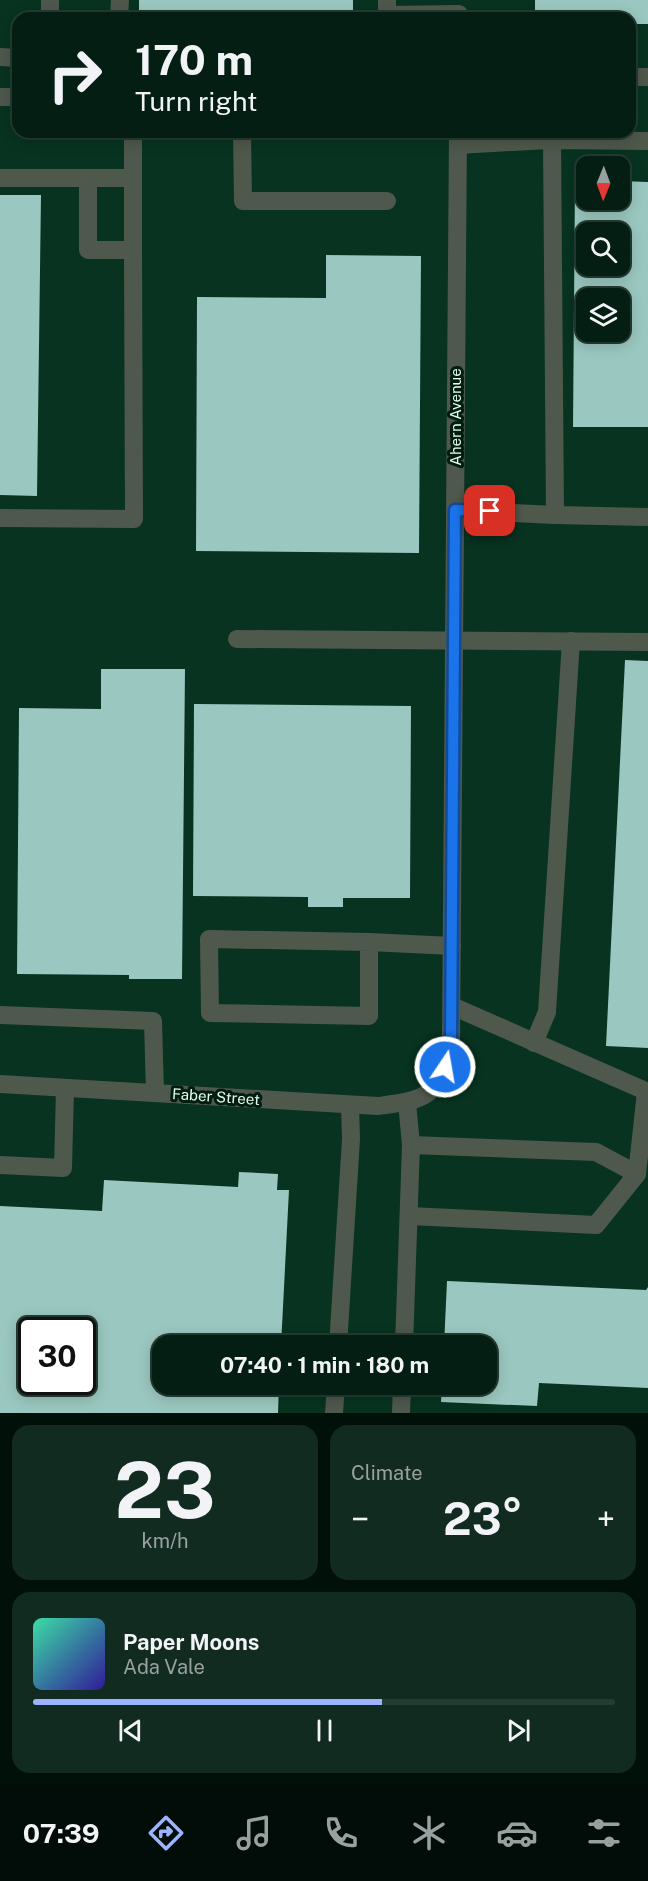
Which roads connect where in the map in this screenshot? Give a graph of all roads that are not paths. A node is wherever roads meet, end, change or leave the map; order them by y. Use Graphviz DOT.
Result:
graph roads {
  1 [pos="459,11"];
  2 [pos="441,12"];
  3 [pos="133,138"];
  4 [pos="243,138"];
  5 [pos="458,138"];
  6 [pos="552,140"];
  7 [pos="648,141"];
  8 [pos="0,178"];
  9 [pos="88,178"];
  10 [pos="133,178"];
  11 [pos="387,201"];
  12 [pos="133,250"];
  13 [pos="455,510"];
  14 [pos="555,515"];
  15 [pos="648,517"];
  16 [pos="0,518"];
  17 [pos="237,639"];
  18 [pos="454,640"];
  19 [pos="571,641"];
  20 [pos="648,642"];
  21 [pos="369,942"];
  22 [pos="452,946"];
  23 [pos="452,1006"];
  24 [pos="0,1015"];
  25 [pos="534,1043"];
  26 [pos="0,1084"];
  27 [pos="65,1089"];
  28 [pos="429,1092"];
  29 [pos="647,1092"];
  30 [pos="155,1093"];
  31 [pos="407,1102"];
  32 [pos="350,1105"];
  33 [pos="411,1145"];
  34 [pos="0,1165"];
  35 [pos="637,1174"];
  36 [pos="409,1216"];
  37 [pos="339,1335"];
  38 [pos="404,1335"];
  39 [pos="335,1395"];
  40 [pos="402,1395"];
  41 [pos="334,1413"];
  42 [pos="401,1413"];
  1 -- 2 [label="street"];
  3 -- 10 [label="street"];
  4 -- 11 [label="street"];
  5 -- 6 [label="street"];
  5 -- 13 [label="street, Ahern Avenue"];
  6 -- 7 [label="street"];
  6 -- 14 [label="street"];
  8 -- 9 [label="street"];
  9 -- 10 [label="street"];
  9 -- 12 [label="street"];
  10 -- 12 [label="street"];
  12 -- 16 [label="street"];
  13 -- 14 [label="street"];
  13 -- 18 [label="street, Ahern Avenue"];
  14 -- 15 [label="street"];
  17 -- 18 [label="street"];
  18 -- 19 [label="street"];
  18 -- 22 [label="street, Ahern Avenue"];
  19 -- 20 [label="street"];
  19 -- 25 [label="street"];
  21 -- 21 [label="street"];
  21 -- 22 [label="street"];
  22 -- 23 [label="street, Ahern Avenue"];
  23 -- 25 [label="street"];
  23 -- 28 [label="street, Ahern Avenue"];
  24 -- 30 [label="street"];
  25 -- 29 [label="street"];
  26 -- 27 [label="street, Faber Street"];
  27 -- 30 [label="street, Faber Street"];
  27 -- 34 [label="street"];
  28 -- 31 [label="street, Faber Street"];
  29 -- 35 [label="street"];
  30 -- 32 [label="street, Faber Street"];
  31 -- 32 [label="street, Faber Street"];
  31 -- 33 [label="street"];
  32 -- 37 [label="street"];
  33 -- 35 [label="street"];
  33 -- 36 [label="street"];
  35 -- 36 [label="street"];
  36 -- 38 [label="street"];
  39 -- 41 [label="street"];
  40 -- 42 [label="street"];
}
